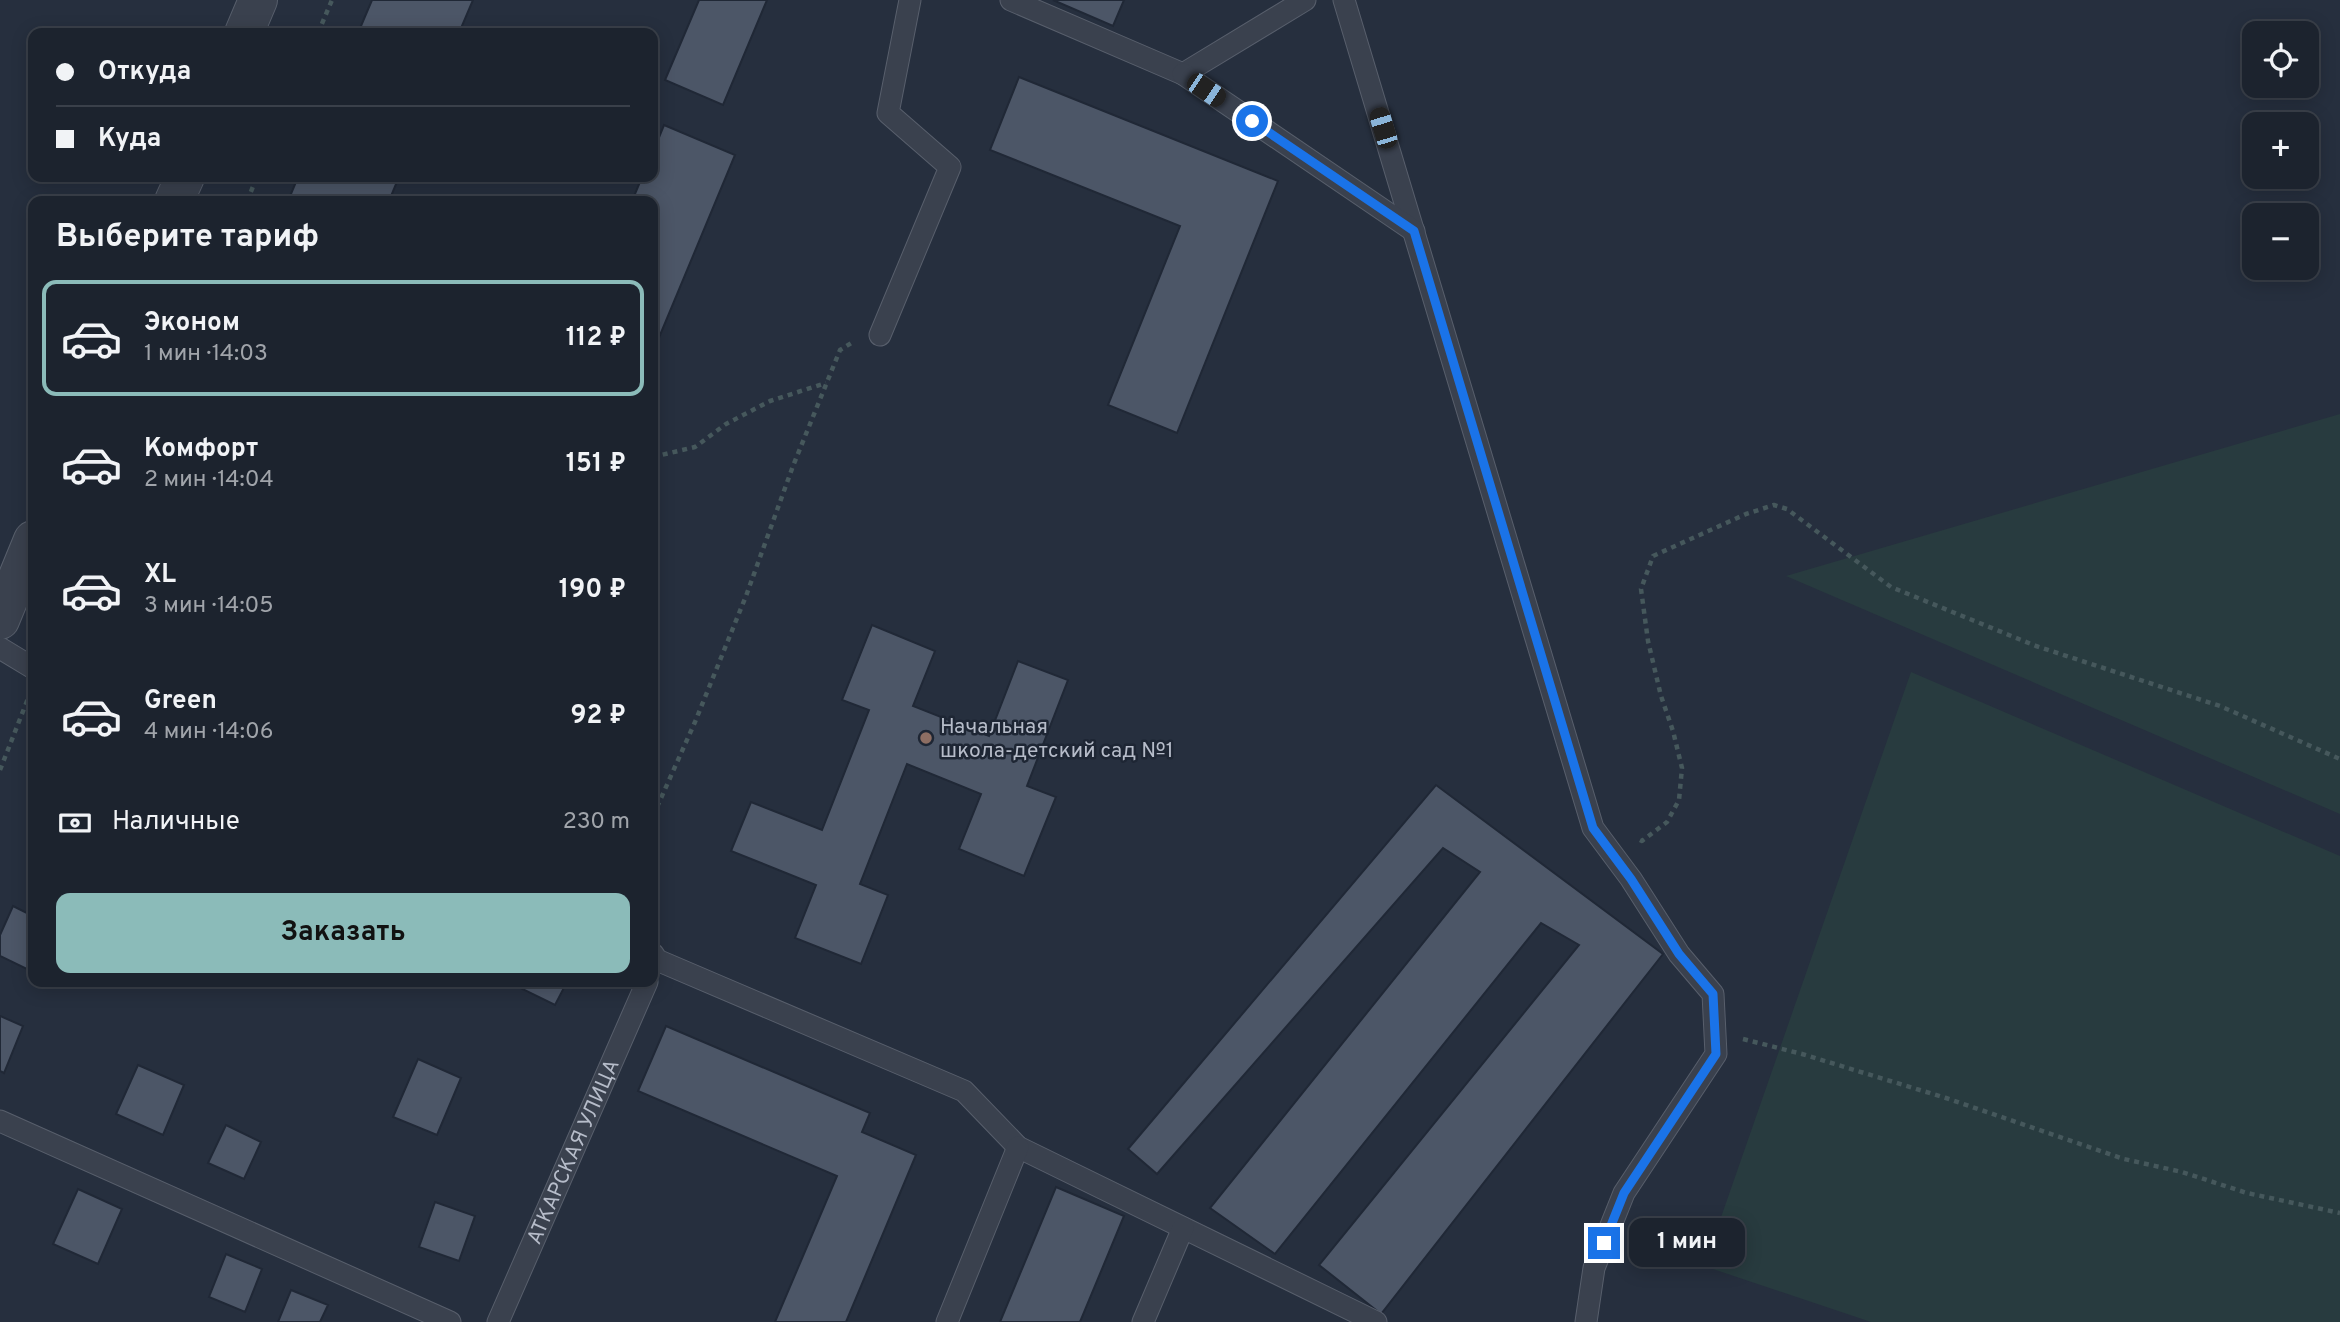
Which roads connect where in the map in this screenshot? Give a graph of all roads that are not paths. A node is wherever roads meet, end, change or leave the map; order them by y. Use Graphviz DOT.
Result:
graph roads {
  1 [pos="258,0"];
  2 [pos="909,0"];
  3 [pos="1011,0"];
  4 [pos="1305,0"];
  5 [pos="1344,0"];
  6 [pos="246,28"];
  7 [pos="1183,74"];
  8 [pos="1414,231"];
  9 [pos="880,335"];
  10 [pos="28,552"];
  11 [pos="0,620"];
  12 [pos="0,648"];
  13 [pos="28,665"];
  14 [pos="658,963"];
  15 [pos="645,987"];
  16 [pos="0,1121"];
  17 [pos="1018,1147"];
  18 [pos="1183,1228"];
  19 [pos="450,1322"];
  20 [pos="498,1322"];
  21 [pos="947,1322"];
  22 [pos="1143,1322"];
  23 [pos="1376,1322"];
  24 [pos="1586,1322"];
  1 -- 6 [label="street"];
  2 -- 9 [label="lane"];
  3 -- 7 [label="lane"];
  4 -- 7 [label="lane"];
  5 -- 8 [label="lane"];
  7 -- 8 [label="lane"];
  8 -- 24 [label="lane"];
  10 -- 11 [label="street"];
  12 -- 13 [label="lane"];
  14 -- 17 [label="lane"];
  15 -- 20 [label="lane, АТКАРСКАЯ УЛИЦА"];
  16 -- 19 [label="lane"];
  17 -- 18 [label="lane"];
  17 -- 21 [label="lane"];
  18 -- 22 [label="lane"];
  18 -- 23 [label="lane"];
}
